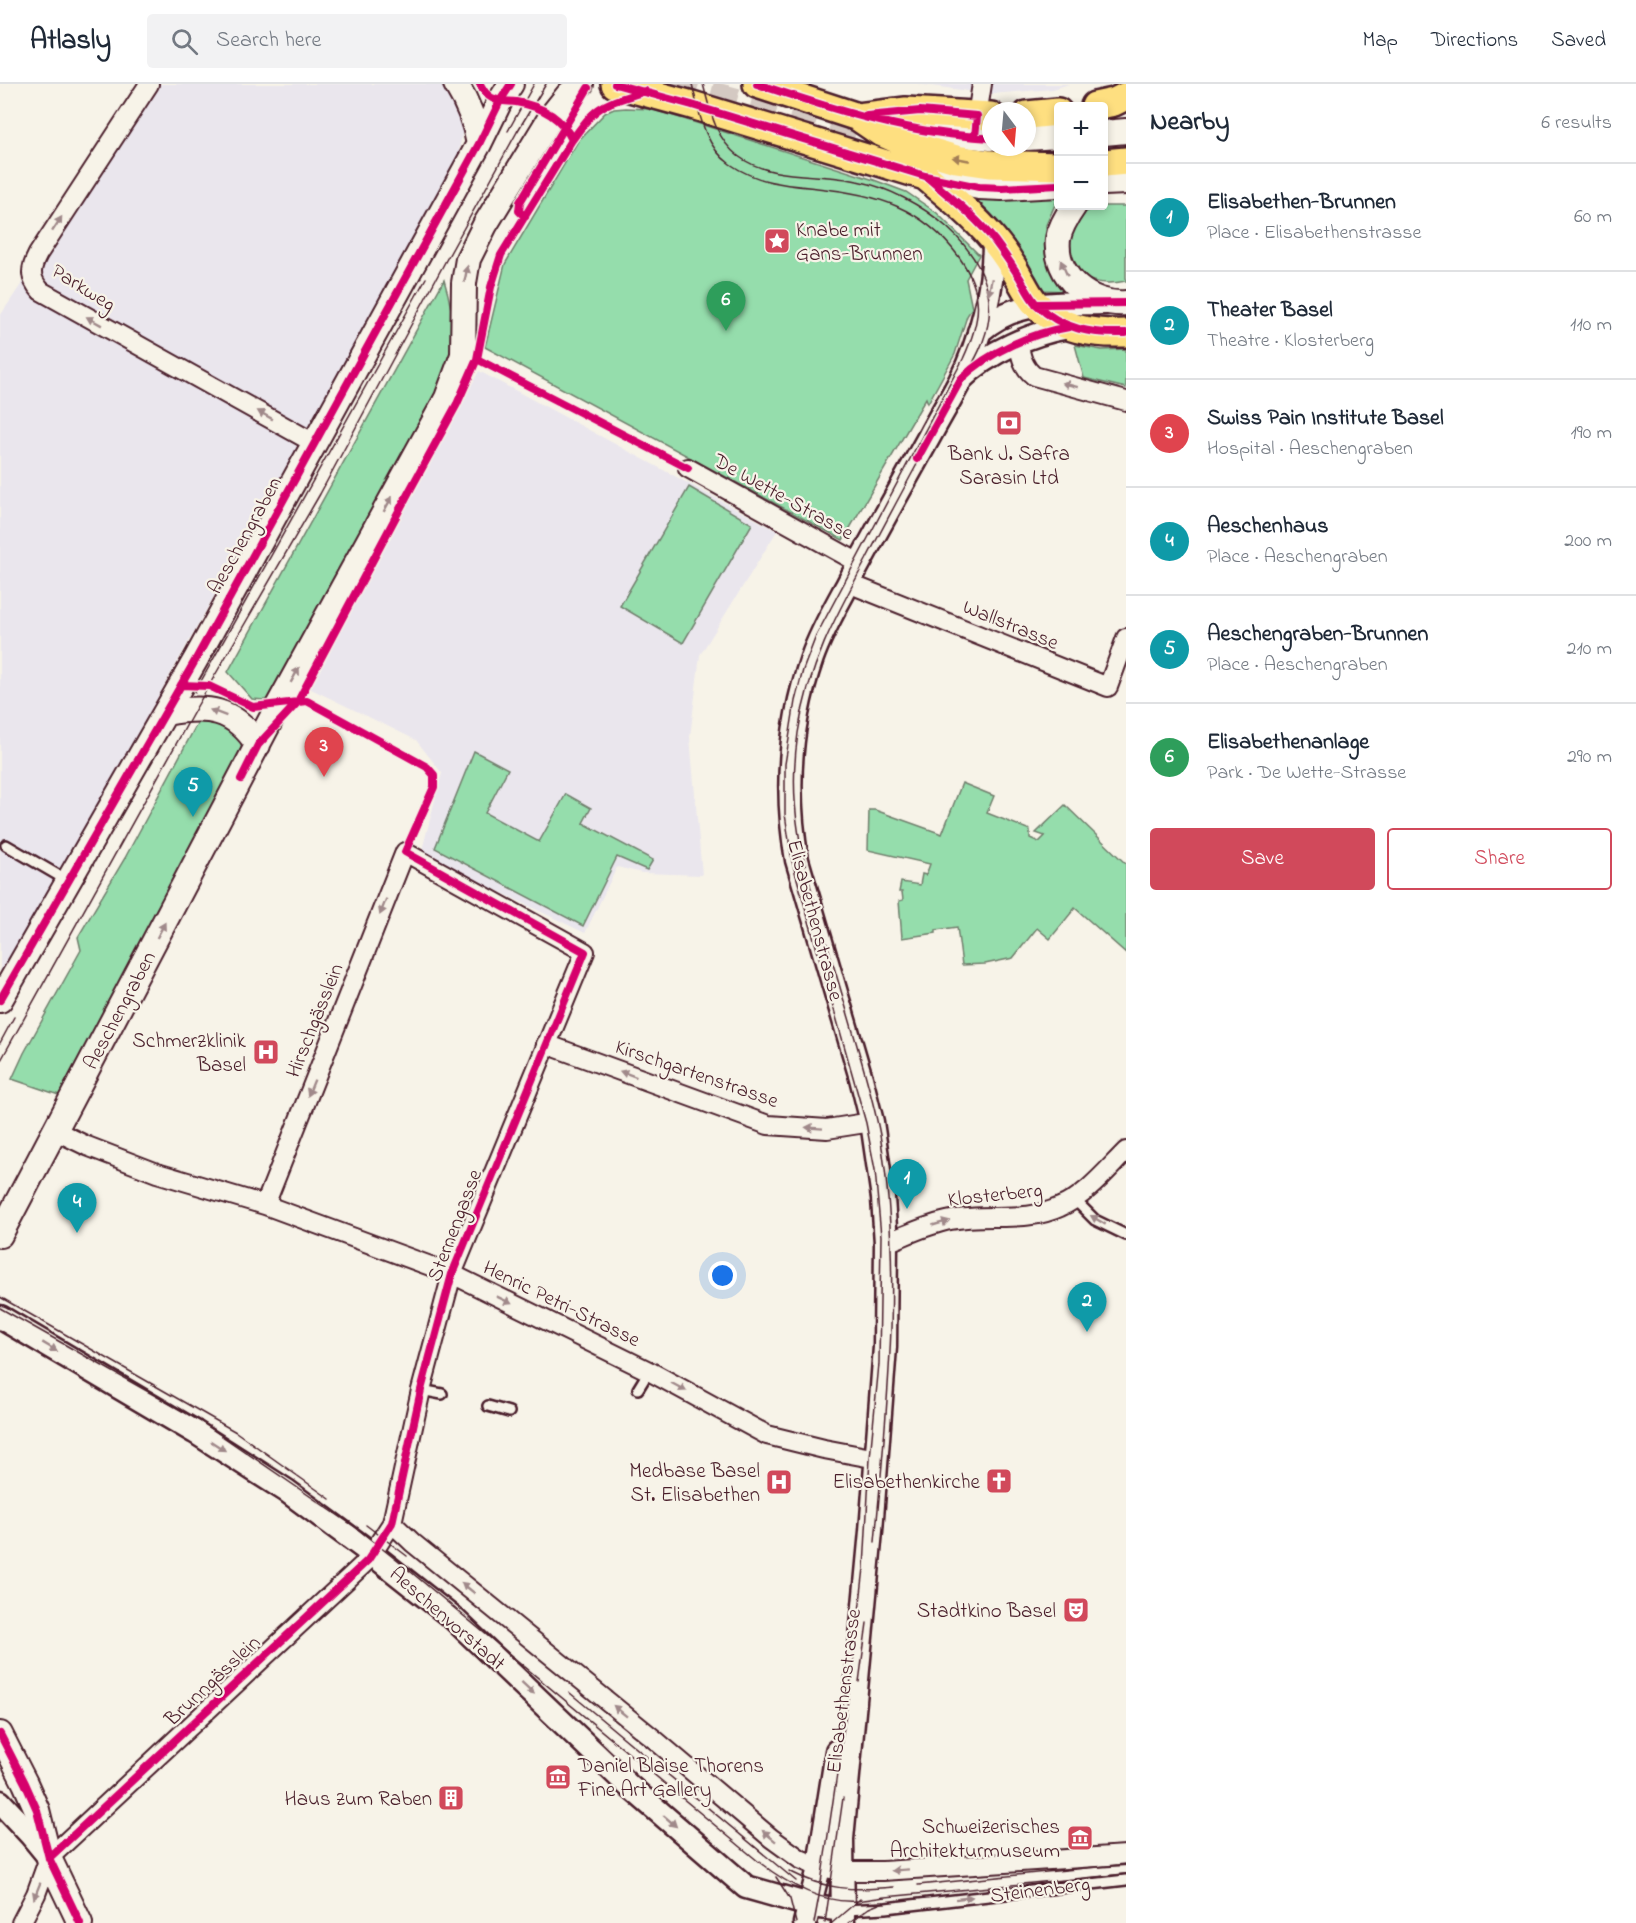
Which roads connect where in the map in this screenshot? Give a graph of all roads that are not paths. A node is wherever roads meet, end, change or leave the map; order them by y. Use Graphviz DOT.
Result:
graph roads {
  1 [pos="149,84"];
  2 [pos="456,84"];
  3 [pos="511,84"];
  4 [pos="581,84"];
  5 [pos="615,84"];
  6 [pos="757,84"];
  7 [pos="982,84"];
  8 [pos="1126,96"];
  9 [pos="984,102"];
  10 [pos="1108,103"];
  11 [pos="1054,112"];
  12 [pos="1036,114"];
  13 [pos="858,117"];
  14 [pos="982,122"];
  15 [pos="1126,131"];
  16 [pos="1108,133"];
  17 [pos="479,144"];
  18 [pos="1036,145"];
  19 [pos="1126,154"];
  20 [pos="1108,155"];
  21 [pos="1054,160"];
  22 [pos="1054,161"];
  23 [pos="1126,161"];
  24 [pos="1054,162"];
  25 [pos="1108,163"];
  26 [pos="925,176"];
  27 [pos="1126,182"];
  28 [pos="1108,183"];
  29 [pos="1072,210"];
  30 [pos="994,241"];
  31 [pos="1117,303"];
  32 [pos="1036,304"];
  33 [pos="1069,327"];
  34 [pos="979,332"];
  35 [pos="1126,333"];
  36 [pos="1018,342"];
  37 [pos="961,379"];
  38 [pos="1126,401"];
  39 [pos="316,444"];
  40 [pos="688,468"];
  41 [pos="859,563"];
  42 [pos="848,583"];
  43 [pos="1126,638"];
  44 [pos="166,713"];
  45 [pos="258,745"];
  46 [pos="6,845"];
  47 [pos="405,852"];
  48 [pos="68,881"];
  49 [pos="0,999"];
  50 [pos="546,1044"];
  51 [pos="872,1122"];
  52 [pos="56,1131"];
  53 [pos="1126,1151"];
  54 [pos="1074,1199"];
  55 [pos="265,1205"];
  56 [pos="0,1235"];
  57 [pos="1126,1235"];
  58 [pos="886,1243"];
  59 [pos="452,1274"];
  60 [pos="0,1317"];
  61 [pos="649,1371"];
  62 [pos="638,1389"];
  63 [pos="421,1390"];
  64 [pos="442,1394"];
  65 [pos="488,1406"];
  66 [pos="509,1412"];
  67 [pos="877,1459"];
  68 [pos="392,1523"];
  69 [pos="372,1554"];
  70 [pos="0,1734"];
  71 [pos="0,1803"];
  72 [pos="1126,1855"];
  73 [pos="49,1858"];
  74 [pos="830,1869"];
  75 [pos="1126,1880"];
  76 [pos="808,1914"];
  77 [pos="843,1917"];
  78 [pos="21,1923"];
  79 [pos="80,1923"];
  39 -- 1 [label="street, Parkweg, one-way"];
  2 -- 17 [label="main road"];
  3 -- 17 [label="main road, Aeschengraben"];
  45 -- 4 [label="main road, Aeschengraben, one-way"];
  5 -- 26 [label="main road"];
  6 -- 13 [label="main road"];
  7 -- 9 [label="street"];
  8 -- 10 [label="main road"];
  11 -- 12 [label="main road"];
  13 -- 14 [label="main road"];
  22 -- 13 [label="main road, one-way"];
  15 -- 16 [label="main road"];
  17 -- 39 [label="main road, Aeschengraben"];
  18 -- 21 [label="main road"];
  19 -- 20 [label="main road"];
  23 -- 25 [label="main road"];
  24 -- 26 [label="main road"];
  26 -- 30 [label="main road"];
  27 -- 28 [label="main road"];
  31 -- 29 [label="main road, one-way"];
  30 -- 32 [label="main road"];
  30 -- 34 [label="street, Elisabethenstrasse, one-way"];
  31 -- 32 [label="street"];
  32 -- 33 [label="main road"];
  32 -- 34 [label="street"];
  33 -- 35 [label="main road"];
  33 -- 36 [label="street, Elisabethenstrasse"];
  34 -- 37 [label="street, Elisabethenstrasse"];
  36 -- 37 [label="street, Elisabethenstrasse"];
  38 -- 36 [label="street, one-way"];
  37 -- 41 [label="street, Elisabethenstrasse"];
  39 -- 44 [label="main road, Aeschengraben"];
  40 -- 41 [label="street, De Wette-Strasse"];
  41 -- 42 [label="street, Elisabethenstrasse"];
  42 -- 43 [label="street, Wallstrasse"];
  42 -- 51 [label="street, Elisabethenstrasse"];
  45 -- 44 [label="main road, one-way"];
  44 -- 48 [label="main road, Aeschengraben"];
  52 -- 45 [label="main road, Aeschengraben, one-way"];
  46 -- 48 [label="lane"];
  47 -- 50 [label="street, Sternengasse"];
  47 -- 55 [label="street, Hirschgässlein, one-way"];
  48 -- 49 [label="main road, Aeschengraben"];
  51 -- 50 [label="street, Kirschgartenstrasse, one-way"];
  50 -- 59 [label="street, Sternengasse"];
  51 -- 58 [label="street, Elisabethenstrasse"];
  52 -- 55 [label="street, Henric Petri-Strasse"];
  52 -- 56 [label="main road, Aeschengraben"];
  53 -- 54 [label="street, Klosterberg"];
  57 -- 54 [label="lane, Klosterberg, one-way"];
  58 -- 54 [label="street, Klosterberg, one-way"];
  55 -- 59 [label="street, Henric Petri-Strasse"];
  58 -- 67 [label="street, Elisabethenstrasse"];
  59 -- 61 [label="street, Henric Petri-Strasse, one-way"];
  59 -- 63 [label="street, Sternengasse"];
  60 -- 69 [label="street, Aeschenvorstadt, one-way"];
  61 -- 62 [label="lane"];
  61 -- 67 [label="street, Henric Petri-Strasse, one-way"];
  63 -- 64 [label="lane"];
  63 -- 68 [label="street, Sternengasse"];
  65 -- 66 [label="lane"];
  67 -- 74 [label="street, Elisabethenstrasse"];
  68 -- 69 [label="street, Brunngässlein"];
  74 -- 68 [label="street, Aeschenvorstadt, one-way"];
  69 -- 73 [label="street, Brunngässlein"];
  69 -- 76 [label="street, Aeschenvorstadt, one-way"];
  70 -- 73 [label="main road"];
  71 -- 73 [label="street"];
  72 -- 74 [label="street, Steinenberg, one-way"];
  73 -- 78 [label="street, one-way"];
  73 -- 79 [label="main road"];
  74 -- 76 [label="street, Elisabethenstrasse"];
  74 -- 77 [label="street, Elisabethenstrasse"];
  77 -- 75 [label="lane, Steinenberg, one-way"];
  76 -- 77 [label="street, Steinenberg"];
}
